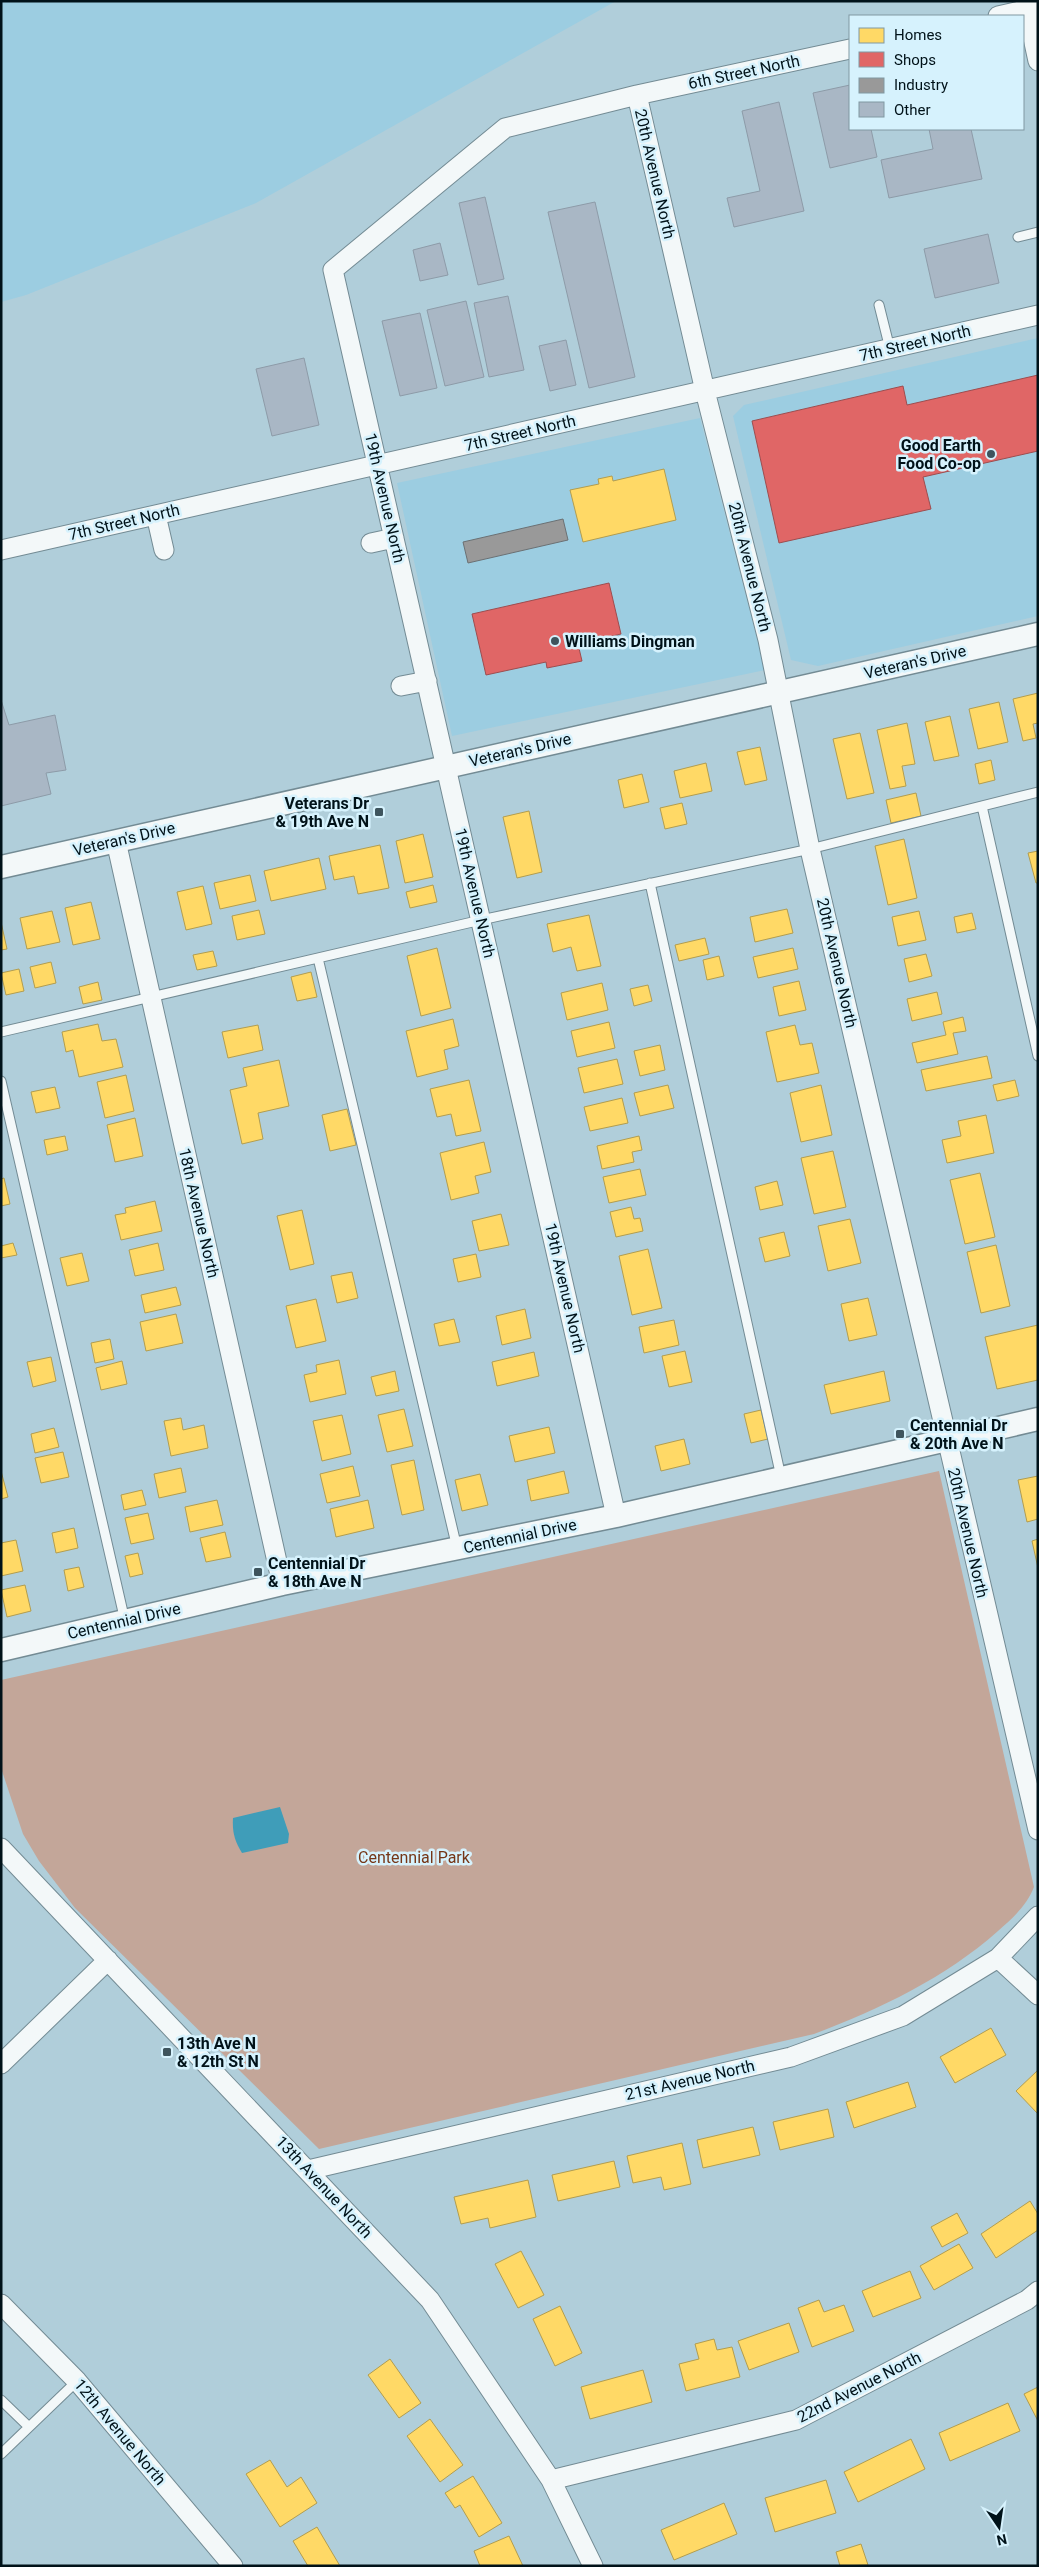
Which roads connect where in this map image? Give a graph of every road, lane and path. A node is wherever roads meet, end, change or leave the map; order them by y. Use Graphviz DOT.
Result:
graph roads {
  1 [pos="1030,6"];
  2 [pos="1001,15"];
  3 [pos="849,49"];
  4 [pos="1038,61"];
  5 [pos="637,95"];
  6 [pos="1038,232"];
  7 [pos="1018,237"];
  8 [pos="333,270"];
  9 [pos="879,305"];
  10 [pos="1038,315"];
  11 [pos="890,349"];
  12 [pos="705,391"];
  13 [pos="378,465"];
  14 [pos="156,515"];
  15 [pos="394,538"];
  16 [pos="371,543"];
  17 [pos="1,550"];
  18 [pos="164,550"];
  19 [pos="1038,634"];
  20 [pos="427,681"];
  21 [pos="402,686"];
  22 [pos="780,692"];
  23 [pos="446,767"];
  24 [pos="1038,792"];
  25 [pos="982,806"];
  26 [pos="116,841"];
  27 [pos="810,849"];
  28 [pos="1,867"];
  29 [pos="650,883"];
  30 [pos="481,920"];
  31 [pos="318,958"];
  32 [pos="151,998"];
  33 [pos="1,1032"];
  34 [pos="1038,1056"];
  35 [pos="1,1081"];
  36 [pos="1038,1419"];
  37 [pos="946,1439"];
  38 [pos="781,1478"];
  39 [pos="616,1516"];
  40 [pos="457,1549"];
  41 [pos="282,1584"];
  42 [pos="125,1621"];
  43 [pos="1,1650"];
  44 [pos="1038,1830"];
  45 [pos="2,1847"];
  46 [pos="1038,1916"];
  47 [pos="998,1958"];
  48 [pos="108,1960"];
  49 [pos="1038,1995"];
  50 [pos="1,2064"];
  51 [pos="308,2170"];
  52 [pos="1038,2291"];
  53 [pos="1,2304"];
  54 [pos="77,2381"];
  55 [pos="1,2400"];
  56 [pos="29,2427"];
  57 [pos="1,2454"];
  58 [pos="551,2480"];
  59 [pos="233,2566"];
  60 [pos="593,2566"];
  1 -- 2 [label="street"];
  1 -- 4 [label="street"];
  3 -- 5 [label="street, 6th Street North"];
  5 -- 8 [label="street, 6th Street North"];
  5 -- 12 [label="street, 20th Avenue North"];
  6 -- 7 [label="lane"];
  8 -- 13 [label="street, 19th Avenue North"];
  9 -- 11 [label="lane"];
  10 -- 11 [label="street, 7th Street North"];
  11 -- 12 [label="street, 7th Street North"];
  12 -- 13 [label="street, 7th Street North"];
  12 -- 22 [label="street, 20th Avenue North"];
  13 -- 14 [label="street, 7th Street North"];
  13 -- 15 [label="street, 19th Avenue North"];
  14 -- 17 [label="street, 7th Street North"];
  14 -- 18 [label="street"];
  15 -- 16 [label="street"];
  15 -- 20 [label="street, 19th Avenue North"];
  19 -- 22 [label="street, Veteran's Drive"];
  20 -- 21 [label="street"];
  20 -- 23 [label="street, 19th Avenue North"];
  22 -- 23 [label="street, Veteran's Drive"];
  22 -- 27 [label="street, 20th Avenue North"];
  23 -- 26 [label="street, Veteran's Drive"];
  23 -- 30 [label="street, 19th Avenue North"];
  24 -- 25 [label="lane"];
  25 -- 27 [label="lane"];
  25 -- 34 [label="lane"];
  26 -- 28 [label="street, Veteran's Drive"];
  26 -- 32 [label="street, 18th Avenue North"];
  27 -- 29 [label="lane"];
  27 -- 37 [label="street, 20th Avenue North"];
  29 -- 30 [label="lane"];
  29 -- 38 [label="lane"];
  30 -- 31 [label="lane"];
  30 -- 39 [label="street, 19th Avenue North"];
  31 -- 32 [label="lane"];
  31 -- 40 [label="lane"];
  32 -- 33 [label="lane"];
  32 -- 41 [label="street, 18th Avenue North"];
  35 -- 42 [label="lane"];
  36 -- 37 [label="street, Centennial Drive"];
  37 -- 38 [label="street, Centennial Drive"];
  37 -- 44 [label="street, 20th Avenue North"];
  38 -- 39 [label="street, Centennial Drive"];
  39 -- 40 [label="street, Centennial Drive"];
  40 -- 41 [label="street, Centennial Drive"];
  41 -- 42 [label="street, Centennial Drive"];
  42 -- 43 [label="street, Centennial Drive"];
  45 -- 48 [label="street, 13th Avenue North"];
  46 -- 47 [label="street, 21st Avenue North"];
  47 -- 49 [label="street"];
  47 -- 51 [label="street, 21st Avenue North"];
  48 -- 50 [label="street"];
  48 -- 51 [label="street, 13th Avenue North"];
  51 -- 58 [label="street, 13th Avenue North"];
  52 -- 58 [label="street, 22nd Avenue North"];
  53 -- 54 [label="street, 12th Avenue North"];
  54 -- 56 [label="lane"];
  54 -- 59 [label="street, 12th Avenue North"];
  55 -- 56 [label="lane"];
  56 -- 57 [label="lane"];
  58 -- 60 [label="street, 13th Avenue North"];
}
